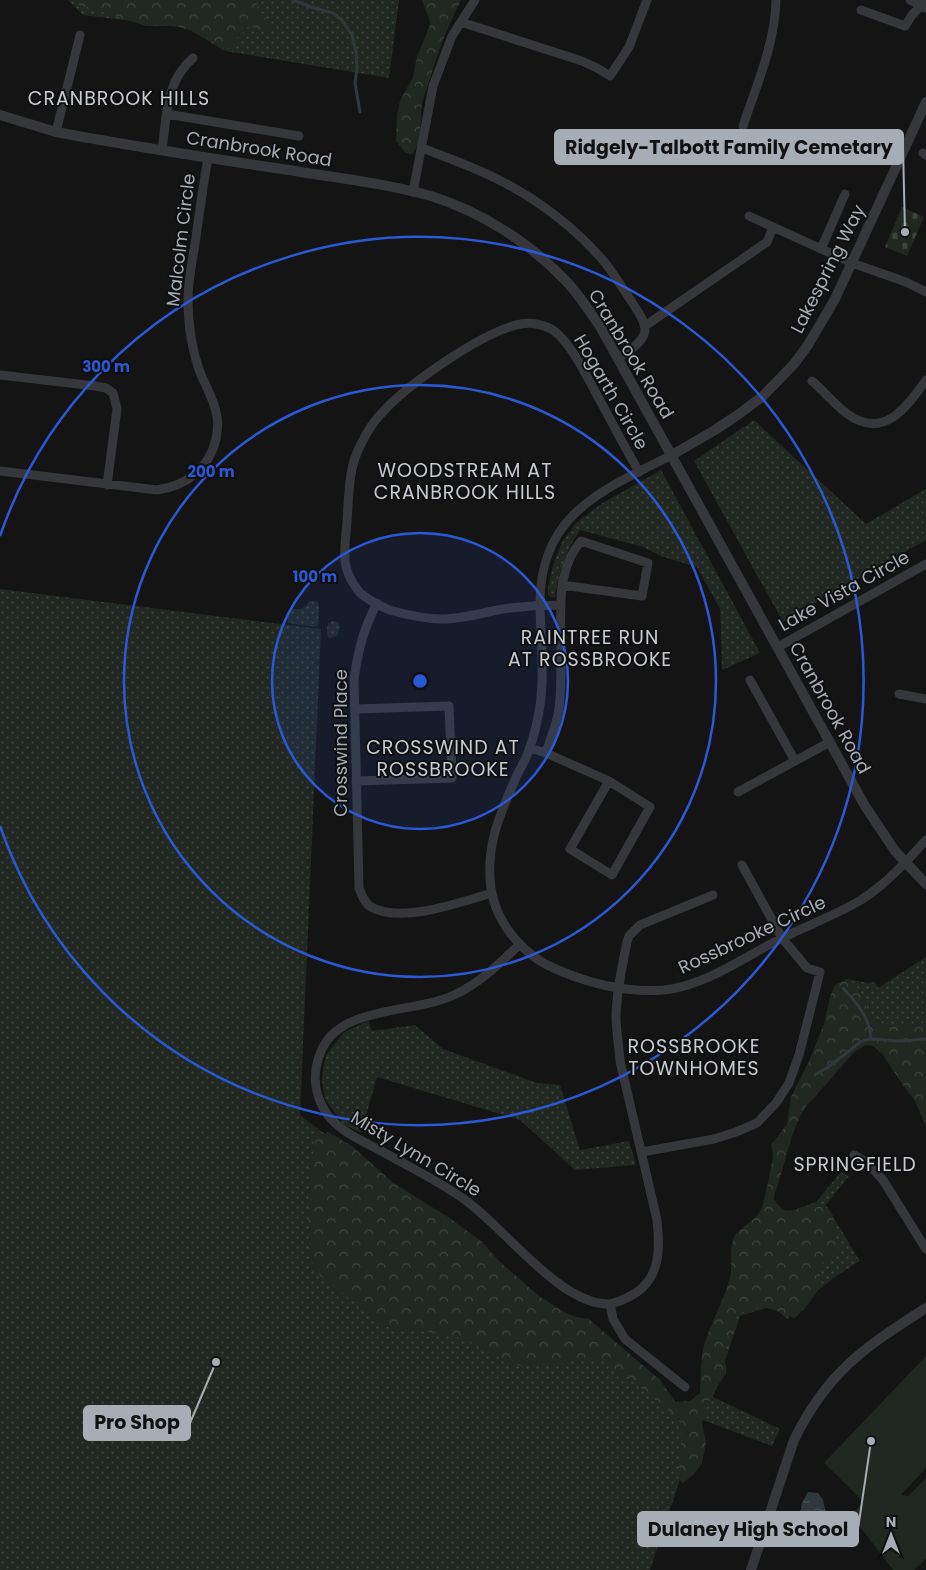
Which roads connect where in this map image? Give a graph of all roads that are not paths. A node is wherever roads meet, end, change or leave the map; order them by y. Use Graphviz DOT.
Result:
graph roads {
  1 [pos="475,0"];
  2 [pos="648,0"];
  3 [pos="776,0"];
  4 [pos="910,0"];
  5 [pos="925,5"];
  6 [pos="861,10"];
  7 [pos="461,22"];
  8 [pos="80,35"];
  9 [pos="193,58"];
  10 [pos="926,102"];
  11 [pos="167,114"];
  12 [pos="0,115"];
  13 [pos="743,126"];
  14 [pos="56,132"];
  15 [pos="299,136"];
  16 [pos="422,148"];
  17 [pos="162,150"];
  18 [pos="208,158"];
  19 [pos="413,192"];
  20 [pos="845,194"];
  21 [pos="749,216"];
  22 [pos="774,227"];
  23 [pos="821,248"];
  24 [pos="852,263"];
  25 [pos="926,292"];
  26 [pos="645,326"];
  27 [pos="618,358"];
  28 [pos="0,375"];
  29 [pos="926,380"];
  30 [pos="812,381"];
  31 [pos="672,455"];
  32 [pos="0,471"];
  33 [pos="639,472"];
  34 [pos="107,485"];
  35 [pos="926,564"];
  36 [pos="562,585"];
  37 [pos="377,603"];
  38 [pos="540,605"];
  39 [pos="560,605"];
  40 [pos="778,646"];
  41 [pos="750,680"];
  42 [pos="899,694"];
  43 [pos="926,699"];
  44 [pos="355,709"];
  45 [pos="830,742"];
  46 [pos="530,748"];
  47 [pos="546,753"];
  48 [pos="795,761"];
  49 [pos="356,781"];
  50 [pos="609,781"];
  51 [pos="738,792"];
  52 [pos="926,840"];
  53 [pos="905,863"];
  54 [pos="742,865"];
  55 [pos="926,884"];
  56 [pos="492,893"];
  57 [pos="713,895"];
  58 [pos="782,938"];
  59 [pos="520,944"];
  60 [pos="618,988"];
  61 [pos="642,1152"];
  62 [pos="854,1155"];
  63 [pos="926,1249"];
  64 [pos="610,1304"];
  65 [pos="926,1308"];
  66 [pos="685,1386"];
  67 [pos="751,1570"];
  1 -- 7 [label="street"];
  2 -- 7 [label="street"];
  3 -- 13 [label="street"];
  4 -- 5 [label="street"];
  5 -- 6 [label="street"];
  7 -- 16 [label="street"];
  8 -- 14 [label="street"];
  9 -- 11 [label="street"];
  10 -- 24 [label="street, Lakespring Way"];
  11 -- 15 [label="street"];
  11 -- 17 [label="street"];
  12 -- 14 [label="street, Cranbrook Road"];
  14 -- 17 [label="street, Cranbrook Road"];
  16 -- 19 [label="street"];
  16 -- 26 [label="street"];
  17 -- 18 [label="street, Cranbrook Road"];
  18 -- 19 [label="street, Cranbrook Road"];
  18 -- 34 [label="street, Malcolm Circle"];
  19 -- 27 [label="street, Cranbrook Road"];
  20 -- 23 [label="street"];
  21 -- 22 [label="street"];
  22 -- 23 [label="street"];
  22 -- 26 [label="street"];
  23 -- 24 [label="street"];
  24 -- 25 [label="street"];
  24 -- 31 [label="street, Lakespring Way"];
  26 -- 27 [label="street"];
  27 -- 31 [label="street, Cranbrook Road"];
  28 -- 34 [label="street"];
  29 -- 30 [label="street"];
  31 -- 33 [label="street, Rossbrooke Circle"];
  31 -- 40 [label="street, Cranbrook Road"];
  32 -- 34 [label="street, Malcolm Circle"];
  33 -- 37 [label="street, Hogarth Circle"];
  33 -- 38 [label="street, Rossbrooke Circle"];
  35 -- 40 [label="street, Lake Vista Circle"];
  36 -- 36 [label="street"];
  36 -- 39 [label="street"];
  37 -- 38 [label="street, Hogarth Circle"];
  37 -- 44 [label="street, Crosswind Place"];
  38 -- 39 [label="street, Hogarth Circle"];
  38 -- 46 [label="street, Rossbrooke Circle"];
  39 -- 47 [label="street"];
  40 -- 45 [label="street, Cranbrook Road"];
  41 -- 48 [label="street"];
  42 -- 43 [label="street"];
  44 -- 49 [label="street, Crosswind Place"];
  44 -- 49 [label="street"];
  45 -- 48 [label="street"];
  45 -- 53 [label="street, Cranbrook Road"];
  46 -- 47 [label="street"];
  46 -- 56 [label="street, Rossbrooke Circle"];
  47 -- 50 [label="street"];
  48 -- 51 [label="street"];
  49 -- 56 [label="street, Crosswind Place"];
  50 -- 50 [label="street"];
  52 -- 53 [label="street"];
  53 -- 55 [label="street, Cranbrook Road"];
  53 -- 58 [label="street, Rossbrooke Circle"];
  54 -- 58 [label="street"];
  56 -- 59 [label="street, Rossbrooke Circle"];
  57 -- 60 [label="street"];
  58 -- 60 [label="street, Rossbrooke Circle"];
  58 -- 61 [label="street"];
  59 -- 60 [label="street, Rossbrooke Circle"];
  59 -- 64 [label="street, Misty Lynn Circle"];
  60 -- 61 [label="street"];
  61 -- 64 [label="street"];
  62 -- 63 [label="street"];
  64 -- 66 [label="street"];
  65 -- 67 [label="street"];
}
